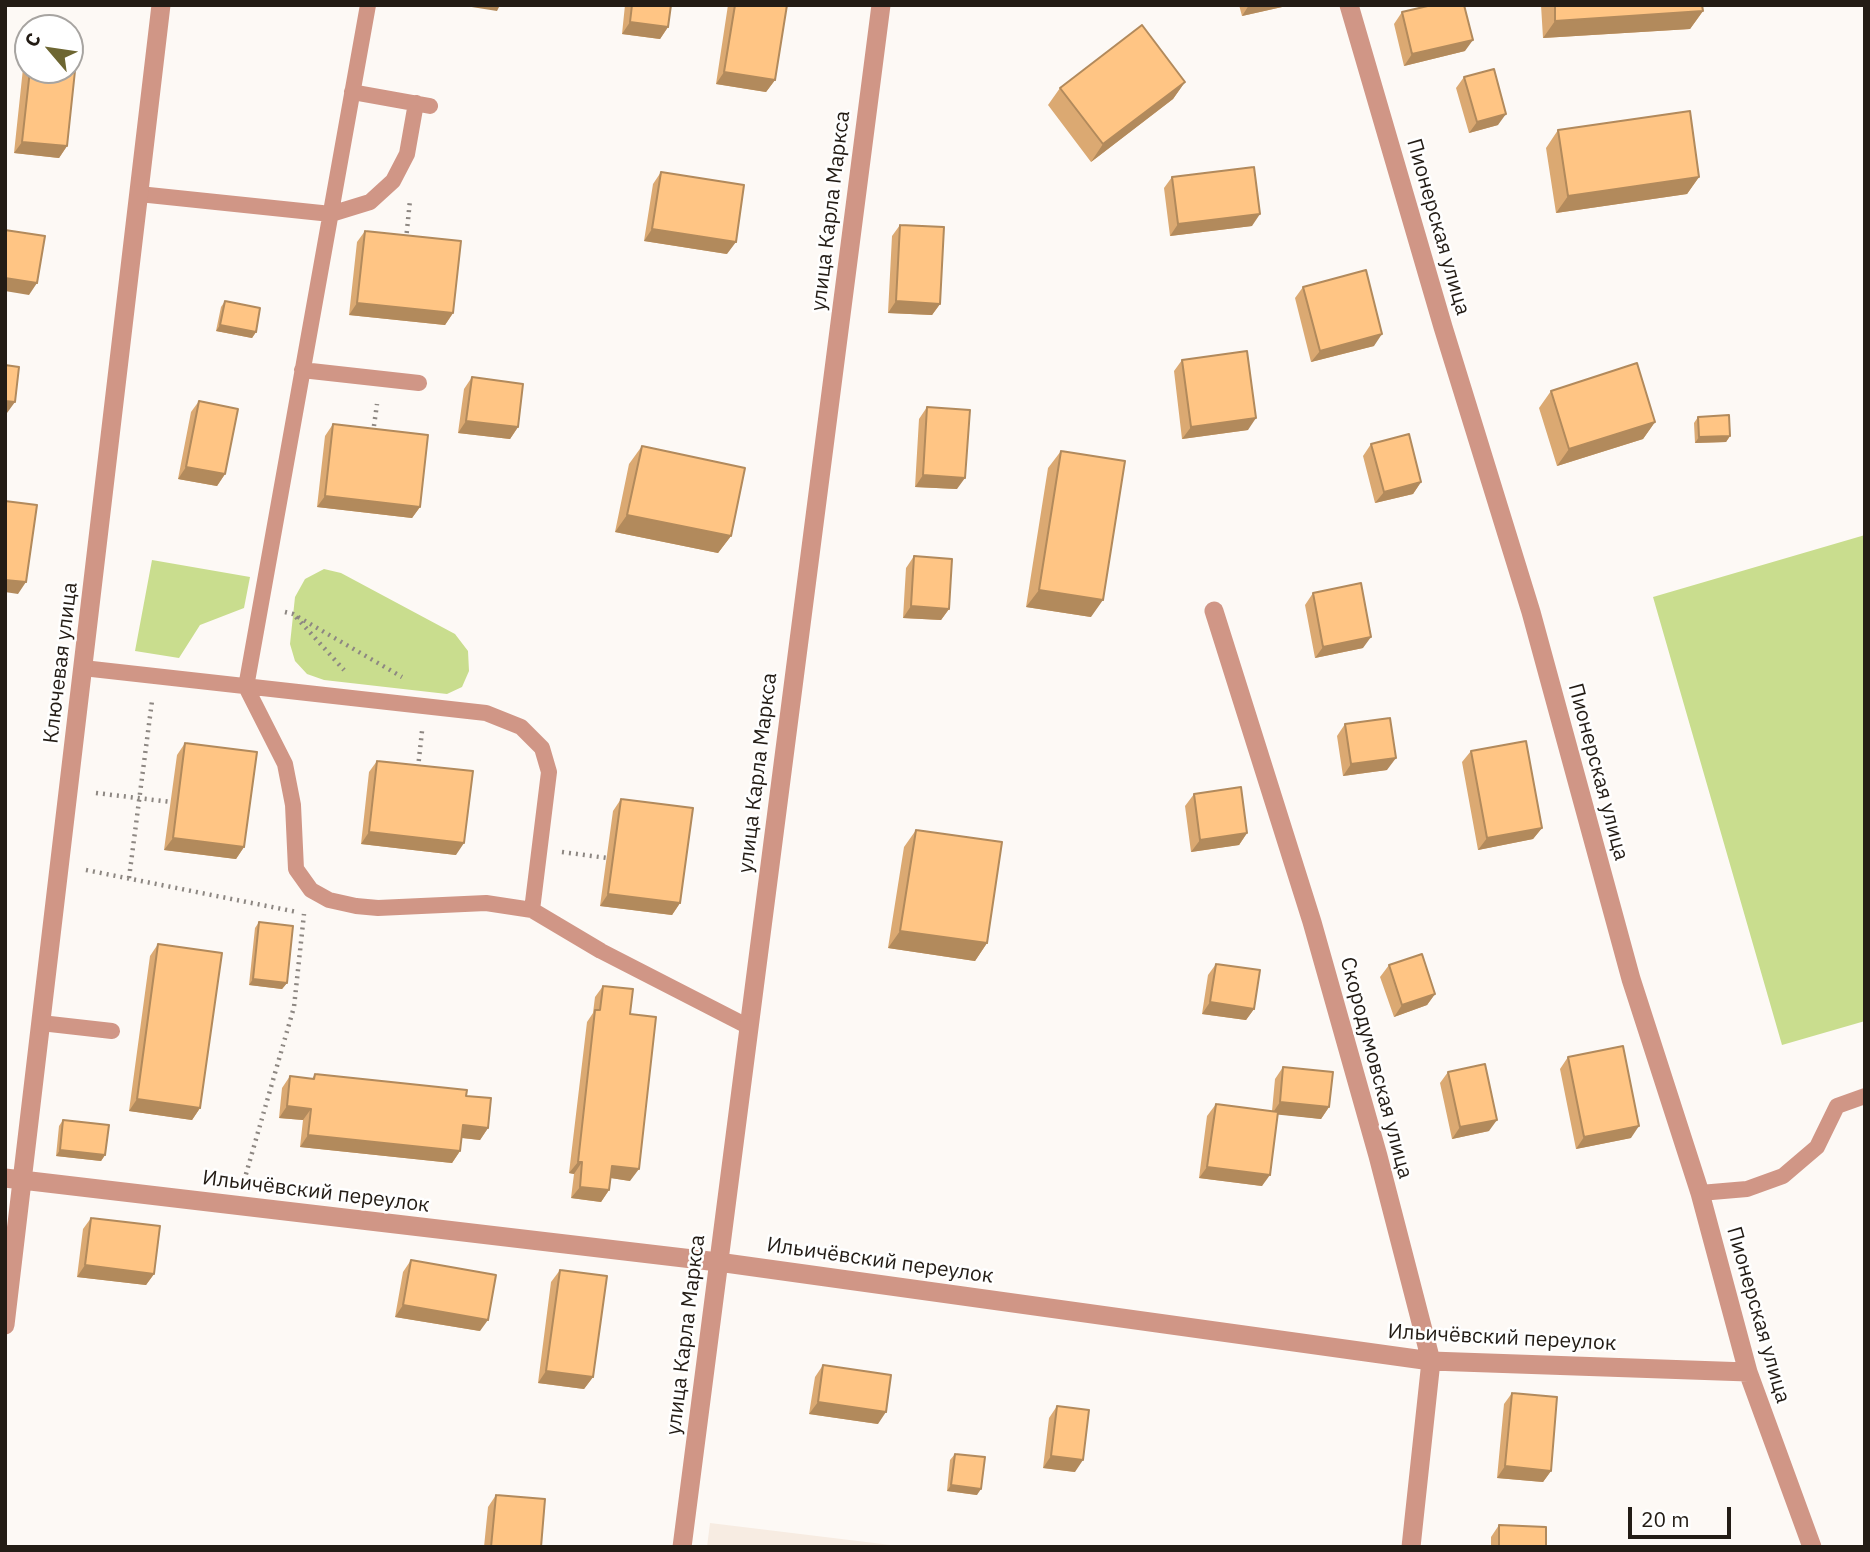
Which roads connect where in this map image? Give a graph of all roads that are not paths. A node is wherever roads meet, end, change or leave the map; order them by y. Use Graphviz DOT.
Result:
graph roads {
  1 [pos="161,5"];
  2 [pos="368,5"];
  3 [pos="881,5"];
  4 [pos="1349,5"];
  5 [pos="352,92"];
  6 [pos="139,194"];
  7 [pos="331,214"];
  8 [pos="302,370"];
  9 [pos="419,383"];
  10 [pos="1214,611"];
  11 [pos="83,668"];
  12 [pos="246,687"];
  13 [pos="531,909"];
  14 [pos="41,1023"];
  15 [pos="748,1027"];
  16 [pos="113,1031"];
  17 [pos="1865,1096"];
  18 [pos="14,1180"];
  19 [pos="1700,1193"];
  20 [pos="718,1262"];
  21 [pos="5,1325"];
  22 [pos="1431,1362"];
  23 [pos="1748,1372"];
  24 [pos="682,1547"];
  25 [pos="1411,1547"];
  26 [pos="1812,1547"];
  1 -- 6 [label="street, Ключевая улица"];
  2 -- 5 [label="lane"];
  3 -- 15 [label="street, улица Карла Маркса"];
  4 -- 19 [label="street, Пионерская улица"];
  5 -- 7 [label="lane"];
  5 -- 7 [label="lane"];
  6 -- 7 [label="lane"];
  6 -- 11 [label="street, Ключевая улица"];
  7 -- 8 [label="lane"];
  8 -- 9 [label="lane"];
  8 -- 12 [label="lane"];
  10 -- 22 [label="street, Скородумовская улица"];
  11 -- 12 [label="lane"];
  11 -- 14 [label="street, Ключевая улица"];
  12 -- 13 [label="lane"];
  12 -- 13 [label="lane"];
  13 -- 15 [label="lane"];
  14 -- 16 [label="lane"];
  14 -- 18 [label="street, Ключевая улица"];
  15 -- 20 [label="street, улица Карла Маркса"];
  17 -- 19 [label="lane"];
  18 -- 20 [label="street, Ильичёвский переулок"];
  18 -- 21 [label="street, Ключевая улица"];
  19 -- 23 [label="street, Пионерская улица"];
  20 -- 22 [label="street, Ильичёвский переулок"];
  20 -- 24 [label="street, улица Карла Маркса"];
  22 -- 23 [label="street, Ильичёвский переулок"];
  22 -- 25 [label="street, Скородумовская улица"];
  23 -- 26 [label="street, Пионерская улица"];
}
